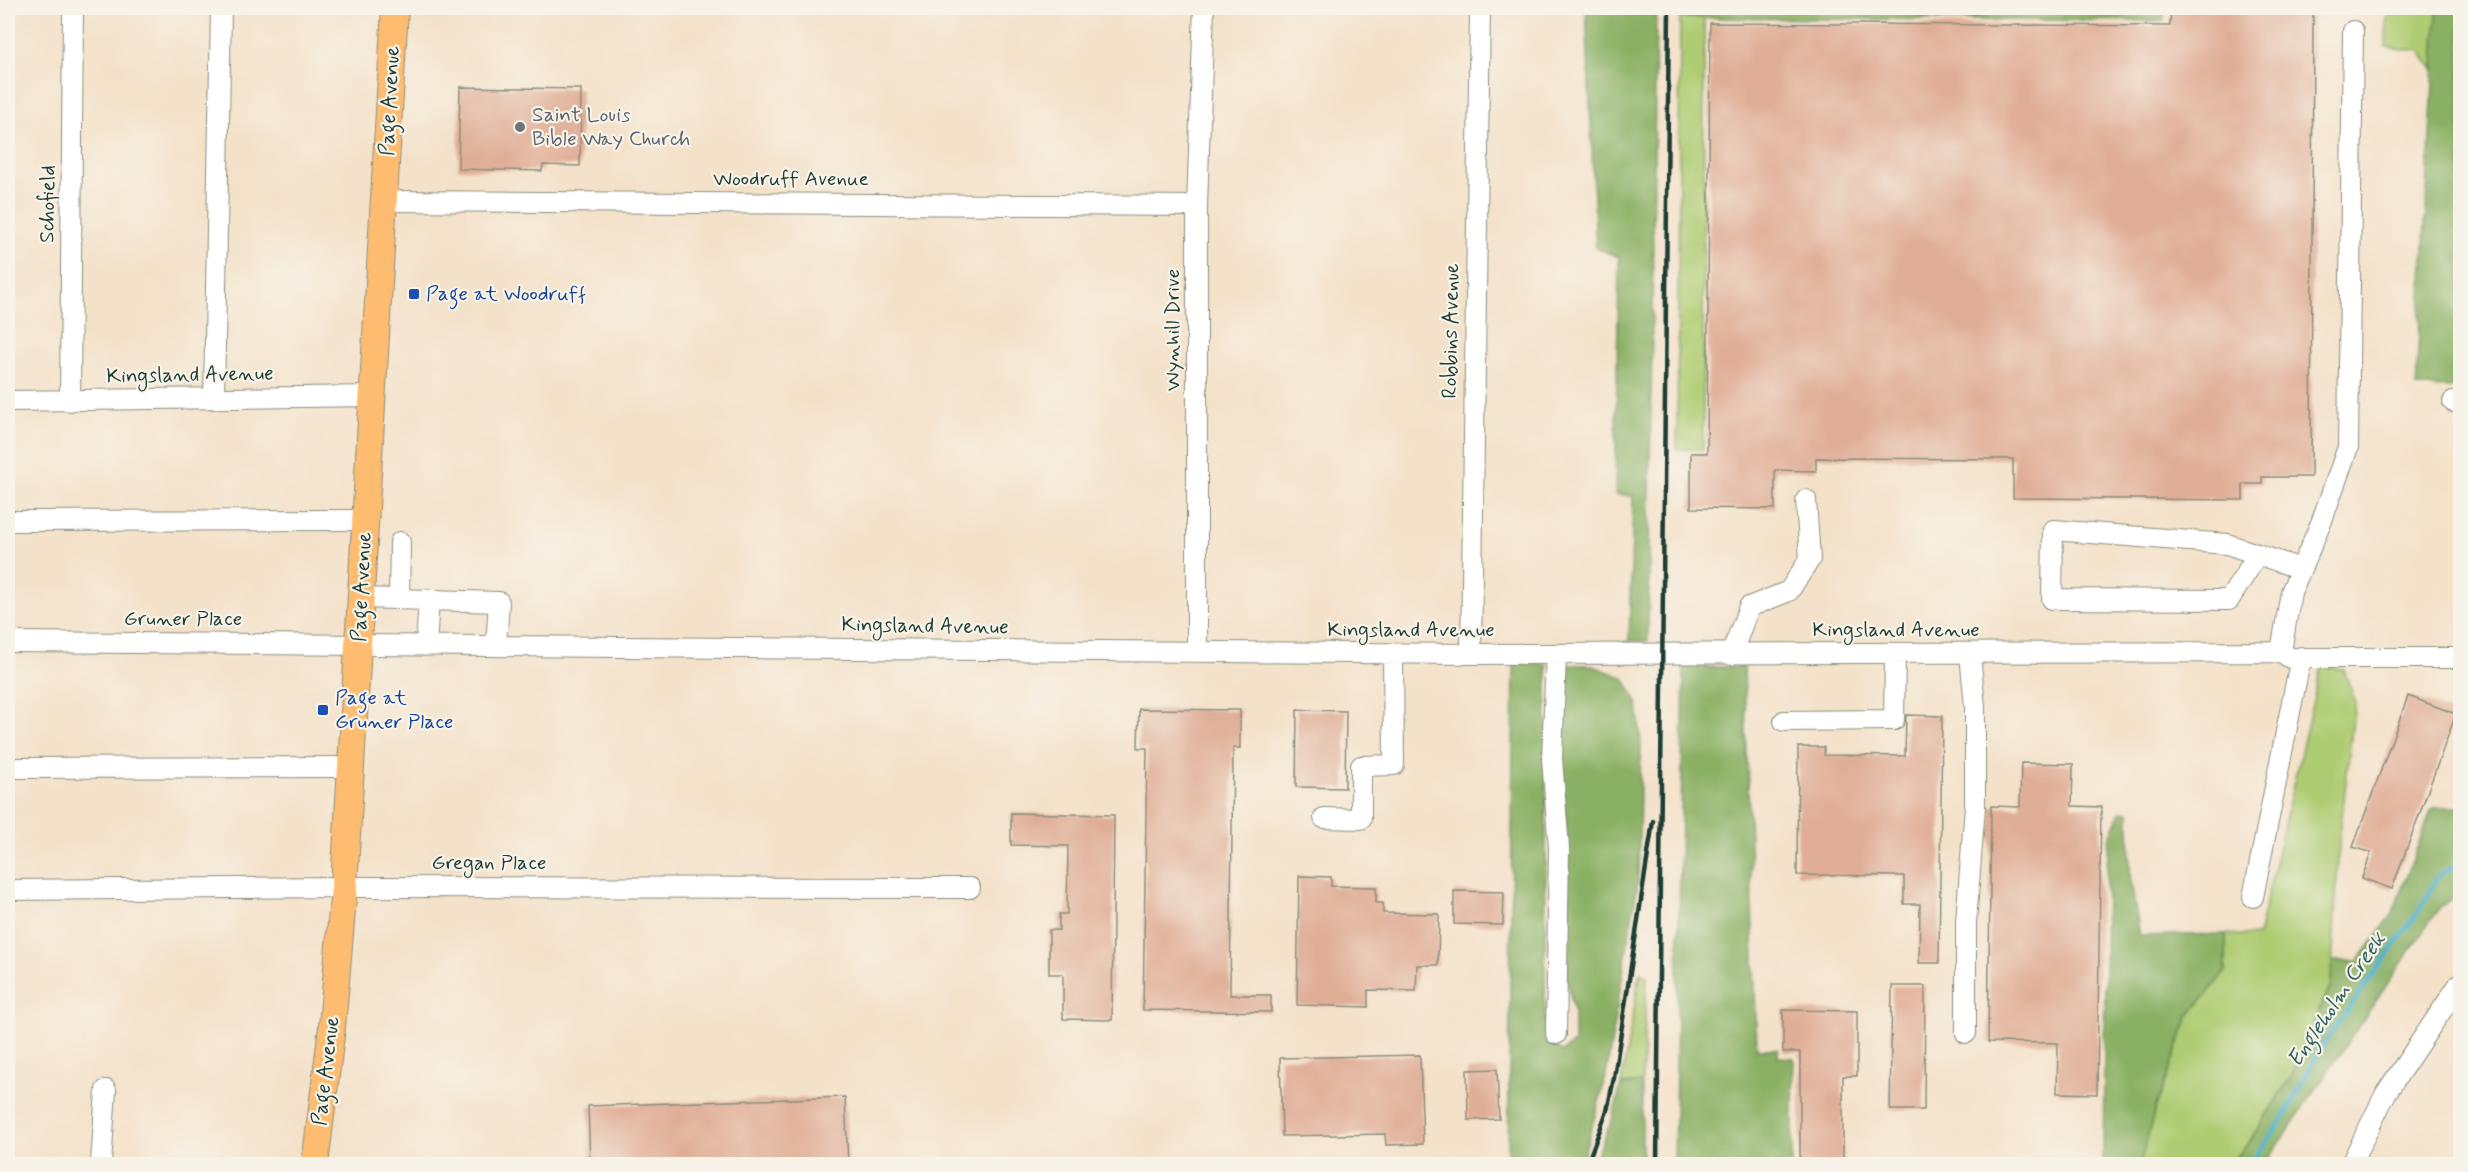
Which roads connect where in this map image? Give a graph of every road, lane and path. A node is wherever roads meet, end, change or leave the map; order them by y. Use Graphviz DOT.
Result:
graph roads {
  1 [pos="73,8"];
  2 [pos="221,8"];
  3 [pos="395,8"];
  4 [pos="1203,8"];
  5 [pos="1480,8"];
  6 [pos="2353,31"];
  7 [pos="384,201"];
  8 [pos="1197,206"];
  9 [pos="373,396"];
  10 [pos="214,399"];
  11 [pos="8,401"];
  12 [pos="70,401"];
  13 [pos="1806,500"];
  14 [pos="366,520"];
  15 [pos="8,521"];
  16 [pos="400,542"];
  17 [pos="2258,554"];
  18 [pos="2301,569"];
  19 [pos="361,598"];
  20 [pos="399,599"];
  21 [pos="429,600"];
  22 [pos="8,642"];
  23 [pos="359,644"];
  24 [pos="426,645"];
  25 [pos="496,645"];
  26 [pos="1197,652"];
  27 [pos="2280,652"];
  28 [pos="1393,654"];
  29 [pos="1471,654"];
  30 [pos="1895,654"];
  31 [pos="1970,654"];
  32 [pos="1556,655"];
  33 [pos="1731,655"];
  34 [pos="2301,657"];
  35 [pos="2460,658"];
  36 [pos="1784,721"];
  37 [pos="351,767"];
  38 [pos="8,768"];
  39 [pos="1324,818"];
  40 [pos="344,887"];
  41 [pos="970,888"];
  42 [pos="8,890"];
  43 [pos="2253,897"];
  44 [pos="2460,983"];
  45 [pos="1966,1033"];
  46 [pos="1556,1034"];
  47 [pos="106,1089"];
  48 [pos="101,1164"];
  49 [pos="315,1164"];
  50 [pos="2351,1164"];
  1 -- 12 [label="street, Schofield"];
  2 -- 10 [label="street"];
  3 -- 7 [label="main road, Page Avenue"];
  4 -- 8 [label="street, Wynhill Drive"];
  5 -- 29 [label="street, Robbins Avenue"];
  6 -- 18 [label="street"];
  7 -- 8 [label="street, Woodruff Avenue"];
  7 -- 9 [label="main road, Page Avenue"];
  8 -- 26 [label="street, Wynhill Drive"];
  9 -- 10 [label="street, Kingsland Avenue"];
  9 -- 14 [label="main road, Page Avenue"];
  10 -- 12 [label="street, Kingsland Avenue"];
  11 -- 12 [label="street, Kingsland Avenue"];
  13 -- 33 [label="street"];
  14 -- 15 [label="street"];
  14 -- 19 [label="main road, Page Avenue"];
  16 -- 20 [label="street"];
  17 -- 17 [label="street"];
  17 -- 18 [label="street"];
  18 -- 27 [label="street"];
  19 -- 20 [label="street"];
  19 -- 23 [label="main road, Page Avenue"];
  20 -- 21 [label="street"];
  21 -- 24 [label="street"];
  21 -- 25 [label="street"];
  22 -- 23 [label="street, Gruner Place"];
  23 -- 24 [label="street, Kingsland Avenue"];
  23 -- 37 [label="main road, Page Avenue"];
  24 -- 25 [label="street, Kingsland Avenue"];
  25 -- 26 [label="street, Kingsland Avenue"];
  26 -- 28 [label="street, Kingsland Avenue"];
  27 -- 31 [label="street, Kingsland Avenue"];
  27 -- 34 [label="street, Kingsland Avenue"];
  28 -- 29 [label="street, Kingsland Avenue"];
  28 -- 39 [label="street"];
  29 -- 32 [label="street, Kingsland Avenue"];
  30 -- 31 [label="street, Kingsland Avenue"];
  30 -- 33 [label="street, Kingsland Avenue"];
  30 -- 36 [label="street"];
  31 -- 45 [label="street"];
  32 -- 33 [label="street, Kingsland Avenue"];
  32 -- 46 [label="street"];
  34 -- 35 [label="street, Kingsland Avenue"];
  34 -- 43 [label="street"];
  37 -- 38 [label="street"];
  37 -- 40 [label="main road, Page Avenue"];
  40 -- 41 [label="street, Gregan Place"];
  40 -- 42 [label="street, Gregan Place"];
  40 -- 49 [label="main road, Page Avenue"];
  44 -- 50 [label="street"];
  47 -- 48 [label="street"];
}
